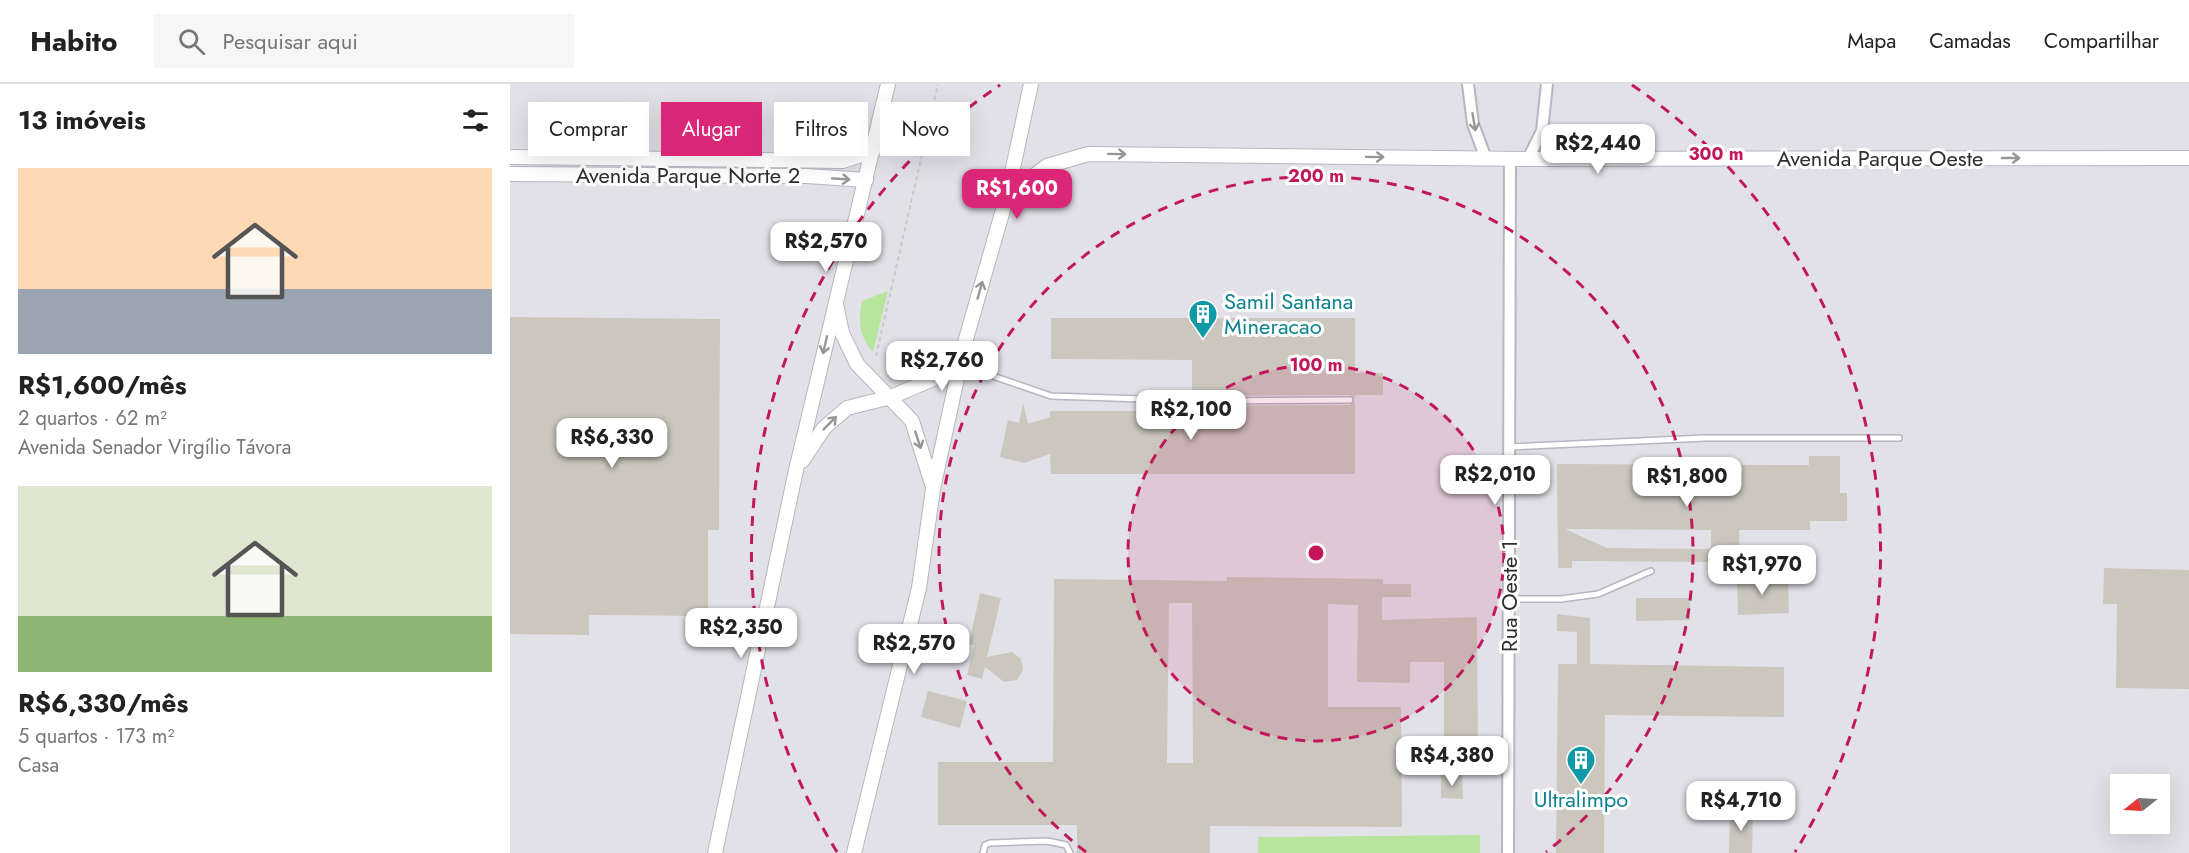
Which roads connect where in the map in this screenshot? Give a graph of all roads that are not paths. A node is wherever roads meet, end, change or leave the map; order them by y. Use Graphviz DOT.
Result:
graph roads {
  1 [pos="888,84"];
  2 [pos="1031,84"];
  3 [pos="1468,84"];
  4 [pos="1547,84"];
  5 [pos="873,151"];
  6 [pos="510,157"];
  7 [pos="2189,158"];
  8 [pos="1486,159"];
  9 [pos="1510,159"];
  10 [pos="1528,159"];
  11 [pos="510,174"];
  12 [pos="866,180"];
  13 [pos="1007,196"];
  14 [pos="835,298"];
  15 [pos="964,346"];
  16 [pos="891,398"];
  17 [pos="1350,400"];
  18 [pos="1899,438"];
  19 [pos="1509,447"];
  20 [pos="796,470"];
  21 [pos="933,489"];
  22 [pos="1651,571"];
  23 [pos="1509,599"];
  24 [pos="715,853"];
  25 [pos="854,853"];
  26 [pos="983,853"];
  27 [pos="1070,853"];
  28 [pos="1508,853"];
  1 -- 5 [label="street"];
  2 -- 13 [label="street"];
  3 -- 8 [label="street, one-way"];
  4 -- 10 [label="street"];
  5 -- 6 [label="street, Avenida Parque Norte 2"];
  5 -- 12 [label="street"];
  10 -- 7 [label="street, Avenida Parque Oeste, one-way"];
  8 -- 9 [label="street, Avenida Parque Oeste"];
  13 -- 8 [label="street, Avenida Parque Oeste, one-way"];
  9 -- 10 [label="street, Avenida Parque Oeste"];
  9 -- 19 [label="street, Rua Oeste 1"];
  11 -- 12 [label="street, Avenida Parque Norte 2, one-way"];
  12 -- 14 [label="street"];
  15 -- 13 [label="street, one-way"];
  14 -- 16 [label="street"];
  14 -- 20 [label="street, one-way"];
  15 -- 16 [label="street"];
  15 -- 17 [label="lane"];
  15 -- 21 [label="street"];
  20 -- 16 [label="street, one-way"];
  16 -- 21 [label="street, one-way"];
  18 -- 19 [label="lane"];
  19 -- 23 [label="street, Rua Oeste 1"];
  20 -- 24 [label="street"];
  21 -- 25 [label="street"];
  22 -- 23 [label="lane"];
  23 -- 28 [label="street, Rua Oeste 1"];
  26 -- 27 [label="lane"];
}
